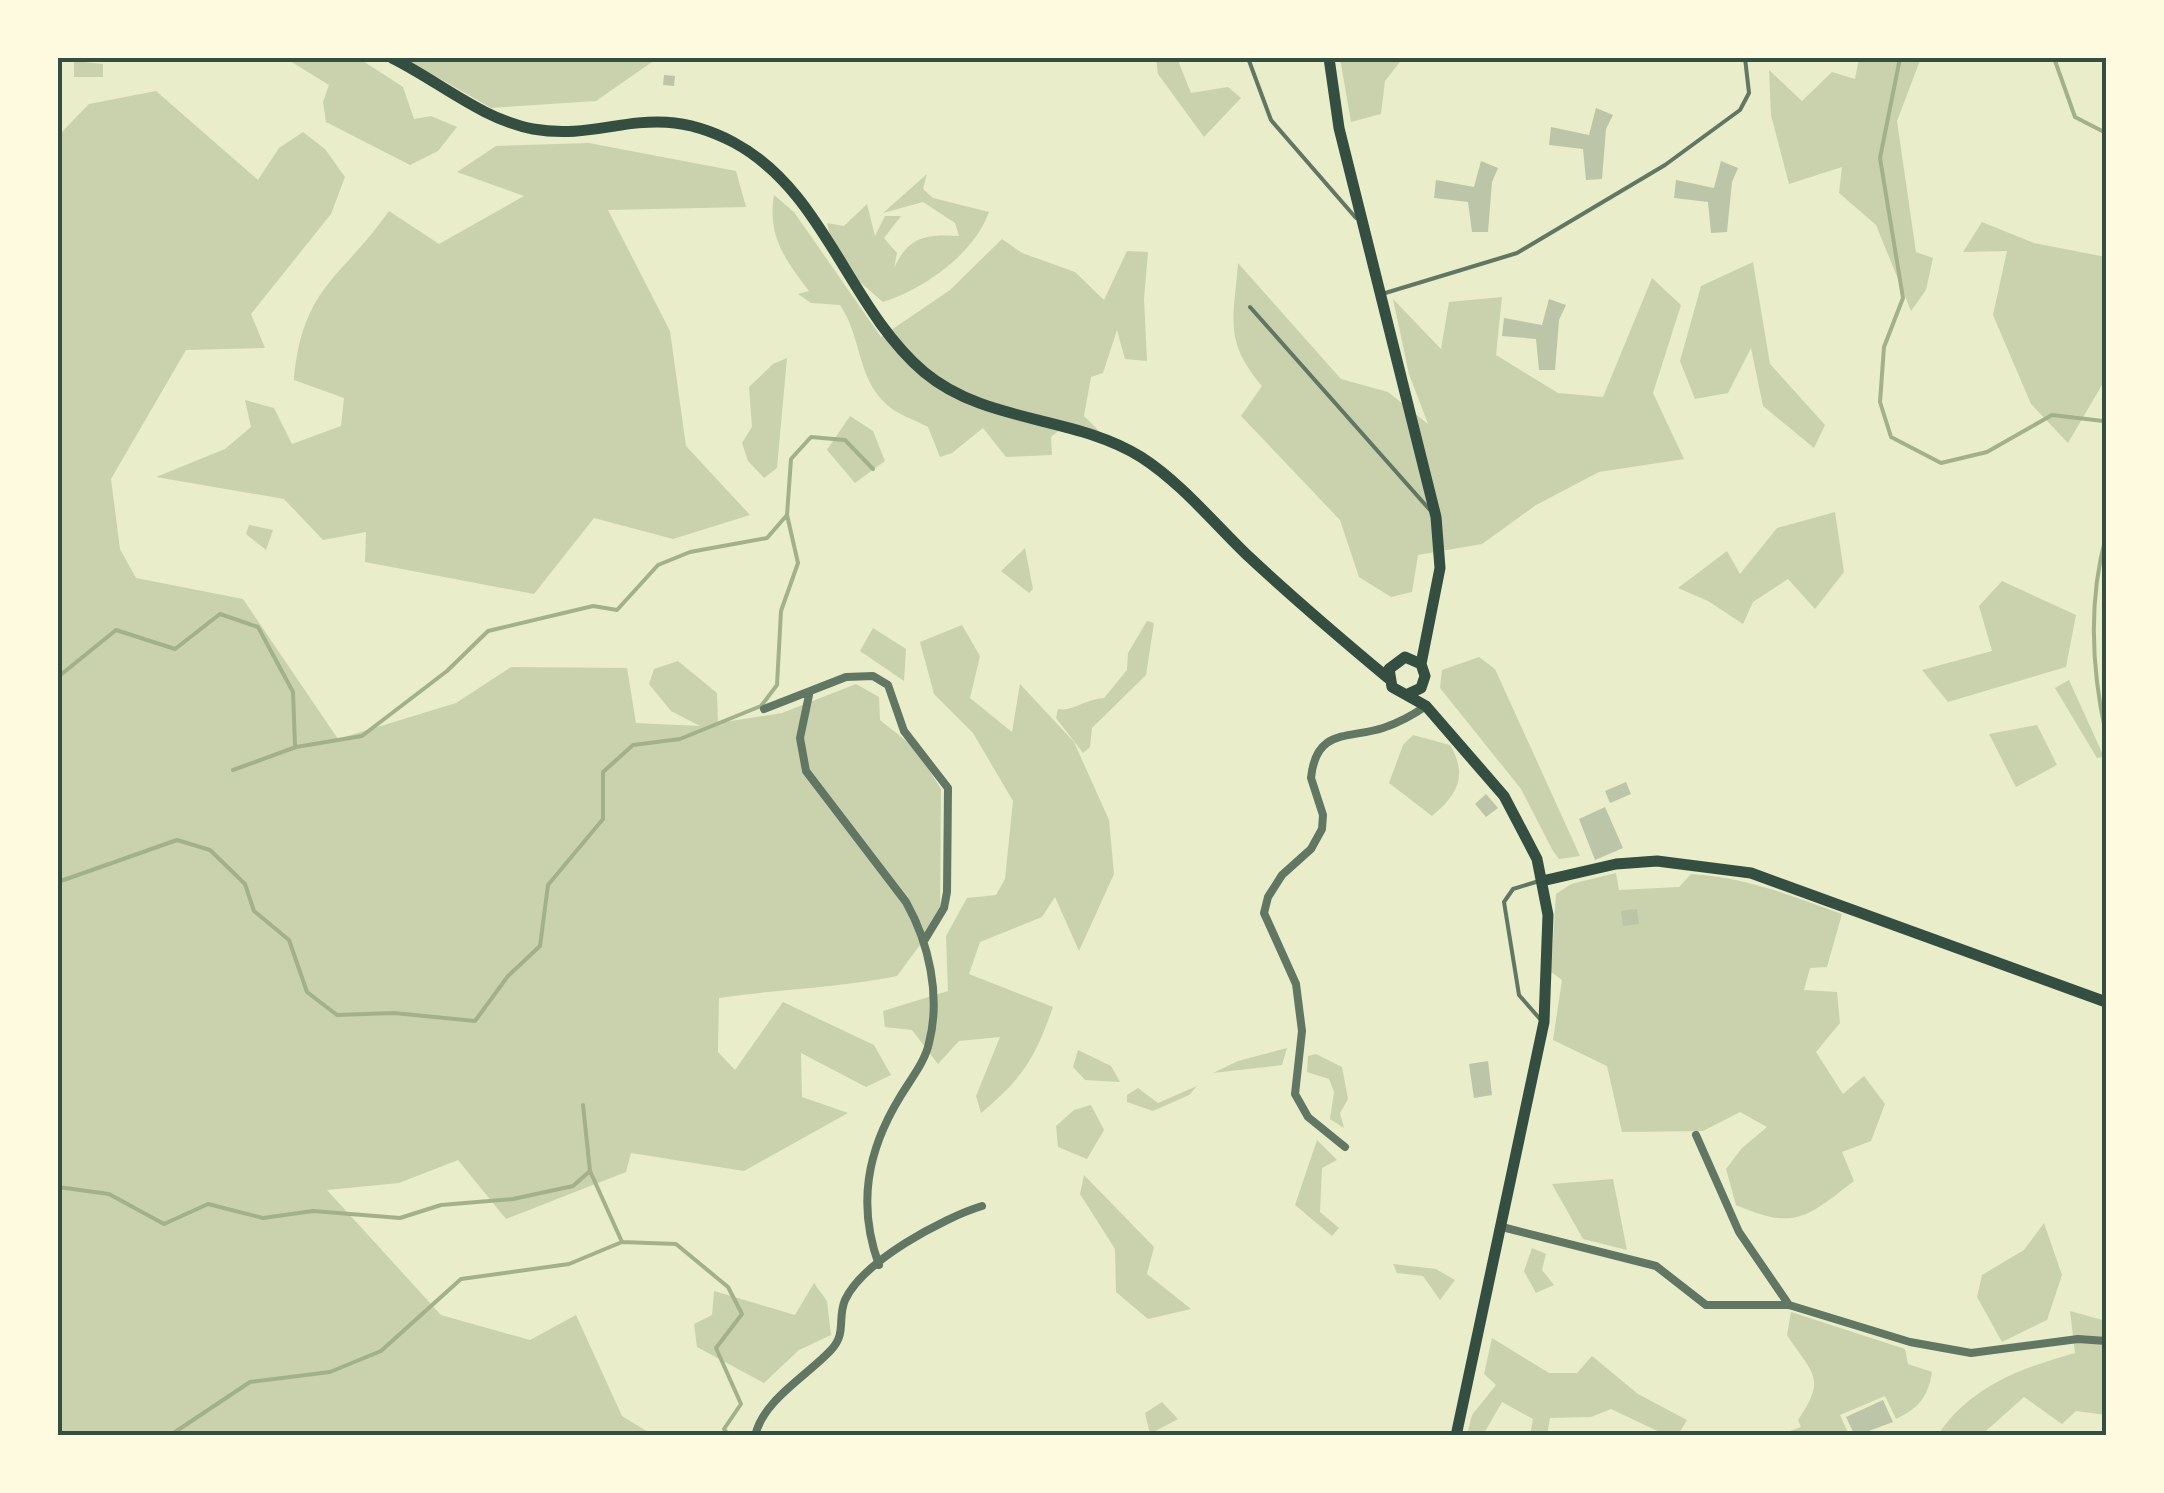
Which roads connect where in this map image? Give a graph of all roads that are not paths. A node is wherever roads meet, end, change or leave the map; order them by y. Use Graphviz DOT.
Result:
graph roads {
  1 [pos="392,58"];
  2 [pos="1248,58"];
  3 [pos="1331,58"];
  4 [pos="1745,58"];
  5 [pos="1366,229"];
  6 [pos="1382,294"];
  7 [pos="1250,307"];
  8 [pos="1436,517"];
  9 [pos="1415,661"];
  10 [pos="1389,674"];
  11 [pos="1414,691"];
  12 [pos="809,694"];
  13 [pos="1426,706"];
  14 [pos="764,709"];
  15 [pos="1542,880"];
  16 [pos="924,941"];
  17 [pos="2106,1002"];
  18 [pos="1544,1022"];
  19 [pos="1696,1136"];
  20 [pos="1345,1146"];
  21 [pos="982,1206"];
  22 [pos="1502,1227"];
  23 [pos="879,1265"];
  24 [pos="1789,1305"];
  25 [pos="2106,1340"];
  26 [pos="755,1436"];
  27 [pos="1456,1436"];
  1 -- 10 [label="main road"];
  2 -- 5 [label="lane"];
  3 -- 5 [label="main road"];
  4 -- 6 [label="lane"];
  5 -- 6 [label="main road"];
  6 -- 8 [label="main road"];
  7 -- 8 [label="lane"];
  8 -- 9 [label="main road"];
  9 -- 10 [label="main road"];
  9 -- 11 [label="main road"];
  10 -- 11 [label="main road"];
  11 -- 13 [label="main road"];
  12 -- 14 [label="street"];
  12 -- 16 [label="street"];
  12 -- 16 [label="street"];
  13 -- 15 [label="main road"];
  13 -- 20 [label="street"];
  15 -- 17 [label="main road"];
  15 -- 18 [label="main road"];
  15 -- 18 [label="lane"];
  16 -- 23 [label="street"];
  18 -- 22 [label="main road"];
  19 -- 24 [label="street"];
  21 -- 23 [label="street"];
  22 -- 24 [label="street"];
  22 -- 27 [label="main road"];
  23 -- 26 [label="street"];
  24 -- 25 [label="street"];
}
